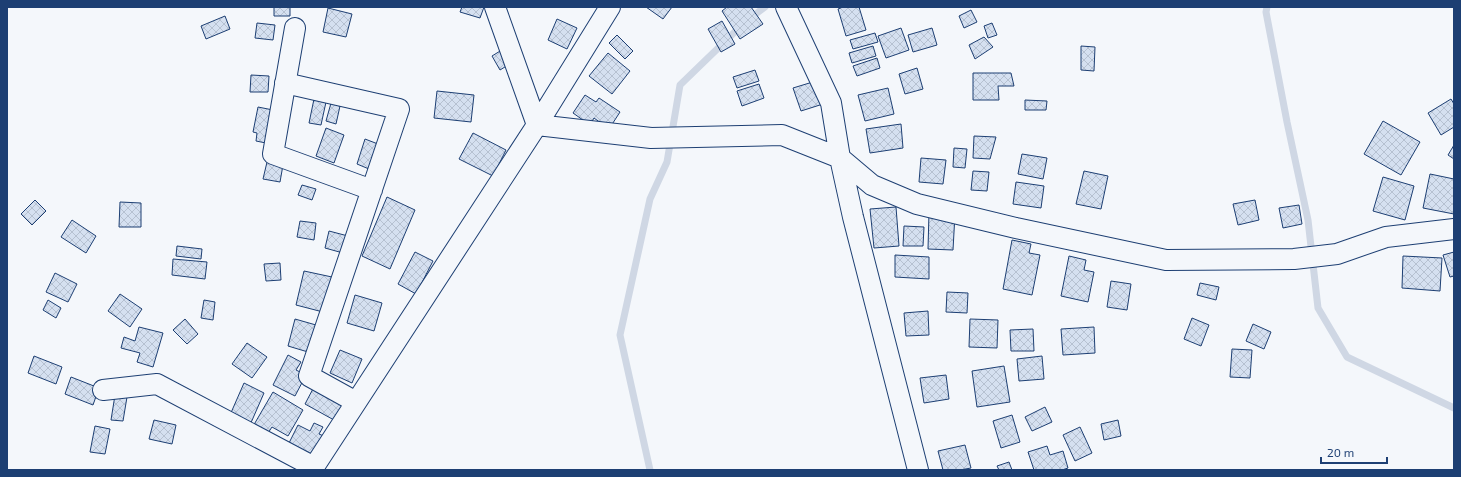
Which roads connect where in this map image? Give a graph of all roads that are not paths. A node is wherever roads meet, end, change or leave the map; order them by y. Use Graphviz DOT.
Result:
graph roads {
  1 [pos="495,7"];
  2 [pos="610,7"];
  3 [pos="786,7"];
  4 [pos="295,28"];
  5 [pos="285,83"];
  6 [pos="537,125"];
  7 [pos="840,158"];
  8 [pos="372,190"];
  9 [pos="1454,228"];
  10 [pos="103,390"];
  11 [pos="356,402"];
  12 [pos="313,468"];
  13 [pos="918,470"];
  1 -- 6 [label="street"];
  2 -- 6 [label="street"];
  3 -- 7 [label="street"];
  4 -- 5 [label="street"];
  5 -- 8 [label="street"];
  5 -- 8 [label="street"];
  6 -- 7 [label="street"];
  6 -- 11 [label="street"];
  7 -- 9 [label="street"];
  7 -- 13 [label="street"];
  8 -- 11 [label="street"];
  10 -- 12 [label="street"];
  11 -- 12 [label="street"];
}
